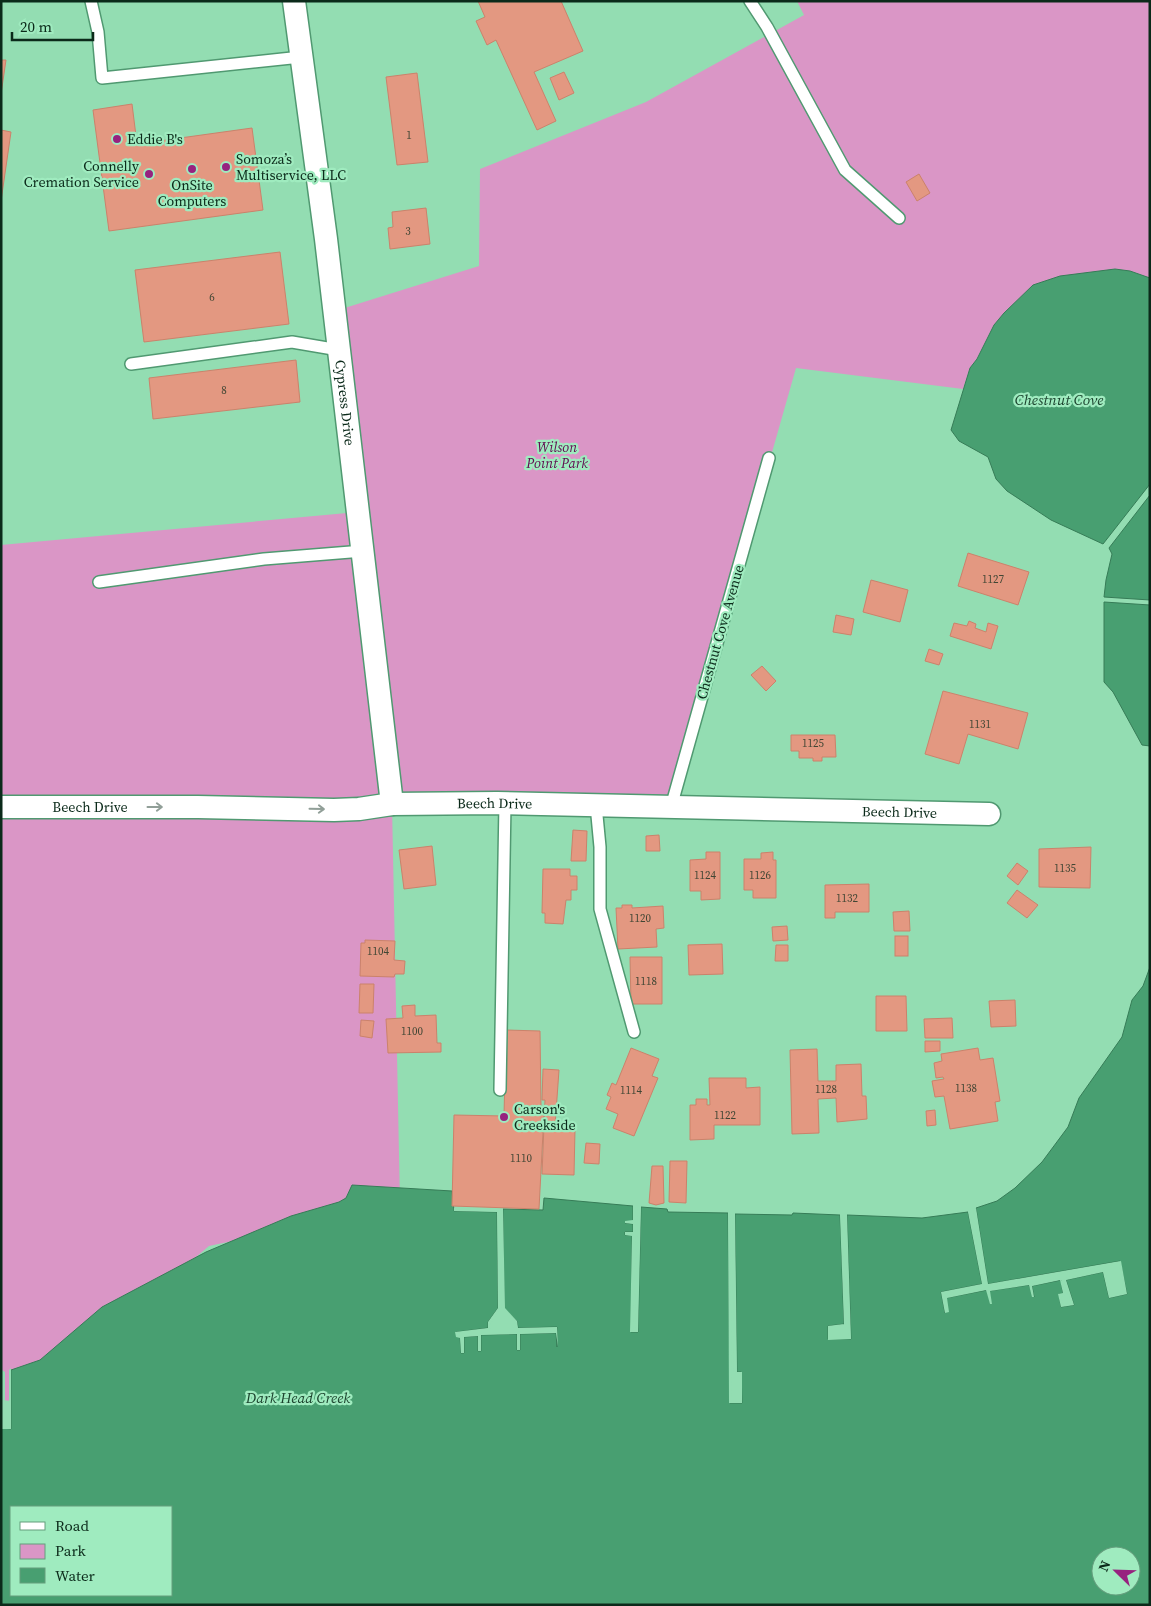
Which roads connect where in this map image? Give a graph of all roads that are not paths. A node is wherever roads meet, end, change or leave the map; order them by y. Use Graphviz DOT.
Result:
graph roads {
  1 [pos="91,1"];
  2 [pos="294,1"];
  3 [pos="750,1"];
  4 [pos="300,57"];
  5 [pos="898,218"];
  6 [pos="339,350"];
  7 [pos="131,364"];
  8 [pos="770,458"];
  9 [pos="363,551"];
  10 [pos="99,582"];
  11 [pos="392,804"];
  12 [pos="505,804"];
  13 [pos="596,805"];
  14 [pos="1,807"];
  15 [pos="671,807"];
  16 [pos="989,814"];
  17 [pos="634,1032"];
  18 [pos="500,1090"];
  1 -- 4 [label="lane"];
  2 -- 4 [label="street, Cypress Drive"];
  3 -- 5 [label="lane"];
  4 -- 6 [label="street, Cypress Drive"];
  6 -- 7 [label="lane"];
  6 -- 9 [label="street, Cypress Drive"];
  8 -- 15 [label="lane, Chestnut Cove Avenue"];
  9 -- 10 [label="lane"];
  9 -- 11 [label="street, Cypress Drive"];
  11 -- 12 [label="street, Beech Drive"];
  14 -- 11 [label="street, Beech Drive, one-way"];
  12 -- 13 [label="street, Beech Drive"];
  12 -- 18 [label="lane"];
  13 -- 15 [label="street, Beech Drive"];
  13 -- 17 [label="lane"];
  15 -- 16 [label="street, Beech Drive"];
}
